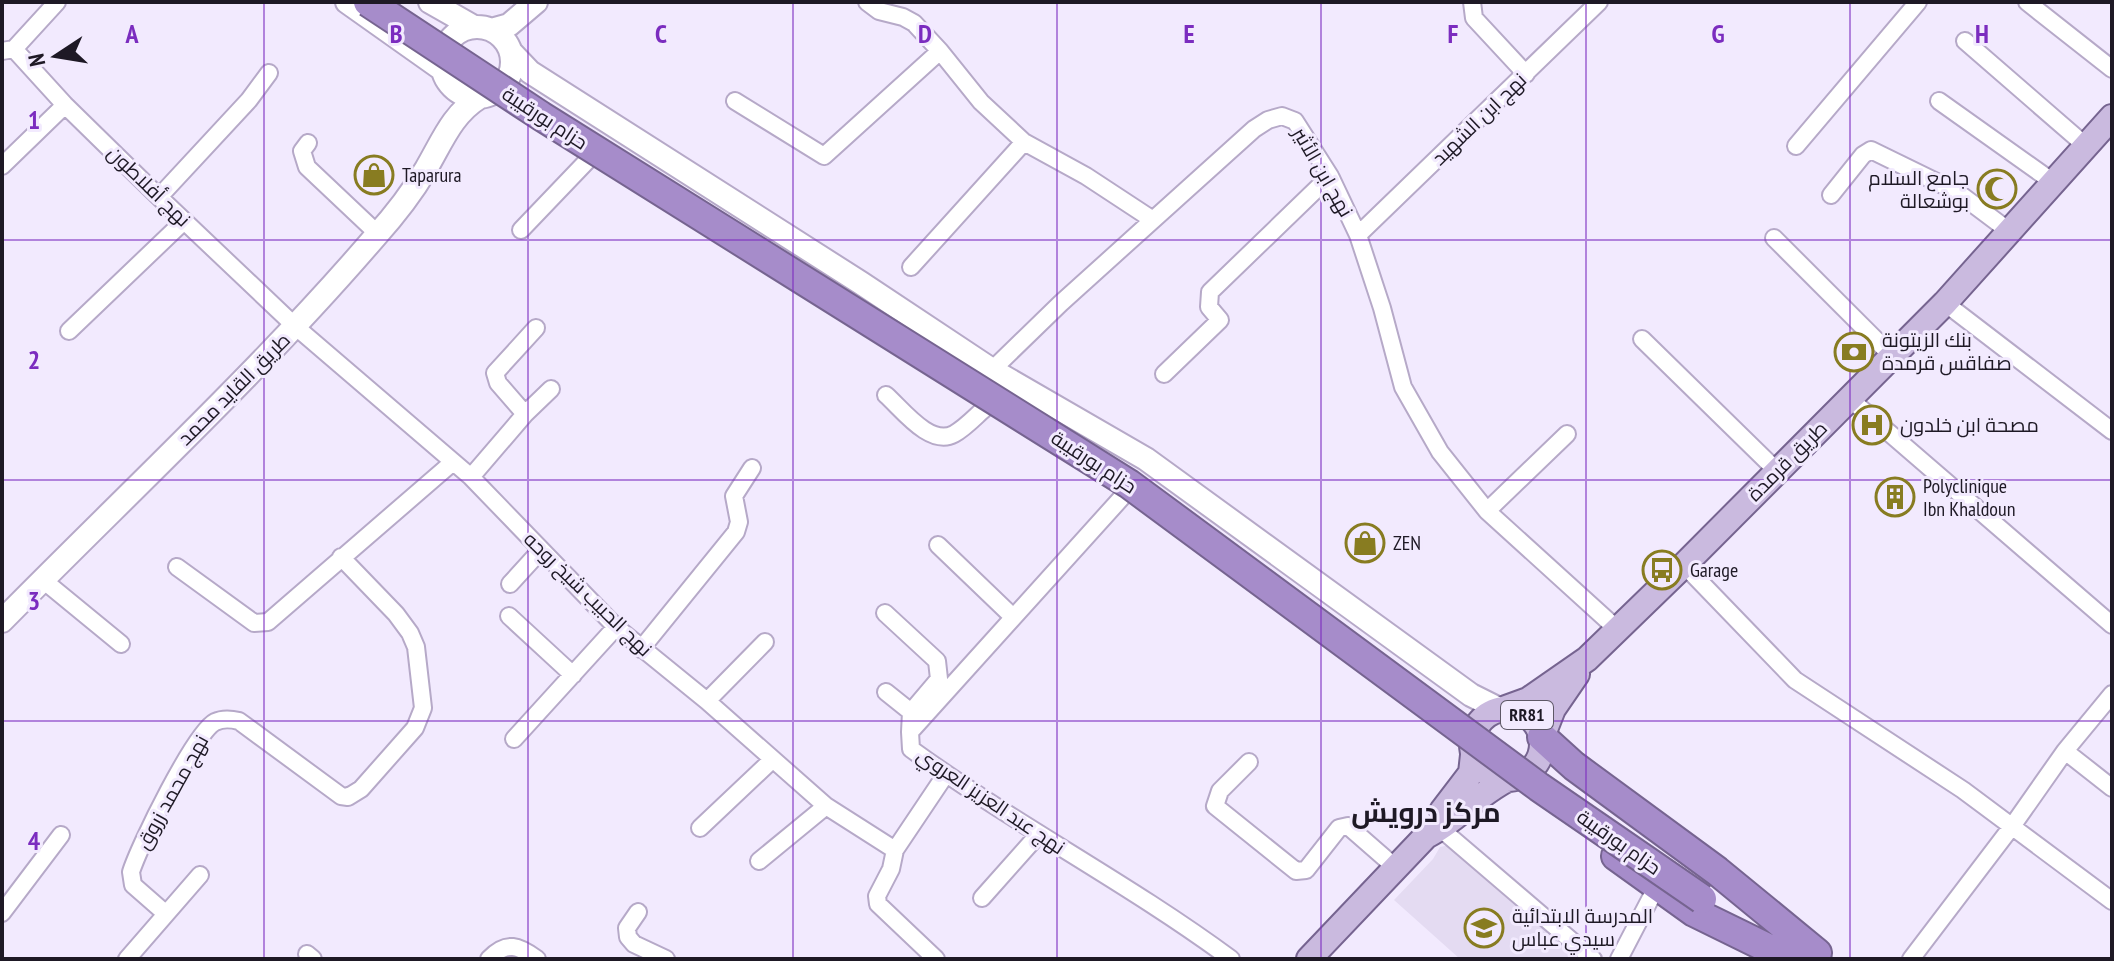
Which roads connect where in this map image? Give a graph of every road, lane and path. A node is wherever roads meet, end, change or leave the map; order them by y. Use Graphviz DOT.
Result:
graph roads {
  1 [pos="57,2"];
  2 [pos="347,2"];
  3 [pos="368,2"];
  4 [pos="401,2"];
  5 [pos="430,2"];
  6 [pos="536,2"];
  7 [pos="867,2"];
  8 [pos="1472,2"];
  9 [pos="1599,2"];
  10 [pos="1918,2"];
  11 [pos="2027,2"];
  12 [pos="517,20"];
  13 [pos="482,28"];
  14 [pos="1965,41"];
  15 [pos="8,50"];
  16 [pos="510,50"];
  17 [pos="940,51"];
  18 [pos="2112,69"];
  19 [pos="269,73"];
  20 [pos="1526,74"];
  21 [pos="445,75"];
  22 [pos="483,96"];
  23 [pos="735,101"];
  24 [pos="1939,101"];
  25 [pos="65,105"];
  26 [pos="2112,118"];
  27 [pos="442,138"];
  28 [pos="1024,142"];
  29 [pos="308,143"];
  30 [pos="1796,146"];
  31 [pos="2086,146"];
  32 [pos="587,161"];
  33 [pos="2,166"];
  34 [pos="1330,176"];
  35 [pos="2053,182"];
  36 [pos="1831,195"];
  37 [pos="159,197"];
  38 [pos="1153,220"];
  39 [pos="184,221"];
  40 [pos="521,230"];
  41 [pos="2009,231"];
  42 [pos="378,234"];
  43 [pos="1358,235"];
  44 [pos="1774,238"];
  45 [pos="911,267"];
  46 [pos="861,283"];
  47 [pos="1945,303"];
  48 [pos="839,316"];
  49 [pos="296,327"];
  50 [pos="536,328"];
  51 [pos="69,331"];
  52 [pos="1642,339"];
  53 [pos="1893,357"];
  54 [pos="992,370"];
  55 [pos="1164,374"];
  56 [pos="551,389"];
  57 [pos="886,395"];
  58 [pos="1850,399"];
  59 [pos="984,409"];
  60 [pos="525,414"];
  61 [pos="2112,431"];
  62 [pos="1567,434"];
  63 [pos="453,462"];
  64 [pos="752,468"];
  65 [pos="1777,471"];
  66 [pos="471,477"];
  67 [pos="1124,495"];
  68 [pos="1487,511"];
  69 [pos="1230,520"];
  70 [pos="938,545"];
  71 [pos="541,550"];
  72 [pos="1200,552"];
  73 [pos="341,557"];
  74 [pos="1684,565"];
  75 [pos="177,567"];
  76 [pos="43,580"];
  77 [pos="510,584"];
  78 [pos="885,613"];
  79 [pos="509,616"];
  80 [pos="1012,616"];
  81 [pos="2,621"];
  82 [pos="2112,625"];
  83 [pos="616,627"];
  84 [pos="1617,629"];
  85 [pos="765,642"];
  86 [pos="121,644"];
  87 [pos="641,649"];
  88 [pos="1587,659"];
  89 [pos="573,675"];
  90 [pos="886,692"];
  91 [pos="2112,694"];
  92 [pos="707,701"];
  93 [pos="1502,708"];
  94 [pos="911,712"];
  95 [pos="910,732"];
  96 [pos="1542,737"];
  97 [pos="514,739"];
  98 [pos="1473,751"];
  99 [pos="2065,751"];
  100 [pos="772,760"];
  101 [pos="1249,762"];
  102 [pos="946,774"];
  103 [pos="1508,779"];
  104 [pos="2112,788"];
  105 [pos="826,806"];
  106 [pos="2013,825"];
  107 [pos="700,828"];
  108 [pos="1434,833"];
  109 [pos="61,835"];
  110 [pos="1038,835"];
  111 [pos="895,850"];
  112 [pos="759,861"];
  113 [pos="1395,867"];
  114 [pos="200,875"];
  115 [pos="1657,886"];
  116 [pos="1706,891"];
  117 [pos="982,898"];
  118 [pos="2112,901"];
  119 [pos="638,912"];
  120 [pos="2,913"];
  121 [pos="165,913"];
  122 [pos="1807,957"];
  123 [pos="1313,958"];
  124 [pos="127,959"];
  125 [pos="489,959"];
  126 [pos="537,959"];
  127 [pos="666,959"];
  128 [pos="936,959"];
  129 [pos="1231,959"];
  130 [pos="1593,959"];
  131 [pos="1619,959"];
  132 [pos="1911,959"];
  1 -- 15 [label="street"];
  2 -- 21 [label="main road"];
  3 -- 116 [label="highway, حزام بورقيبة, bridge"];
  4 -- 116 [label="highway, حزام بورقيبة"];
  5 -- 13 [label="main road"];
  6 -- 12 [label="main road"];
  7 -- 17 [label="street"];
  8 -- 20 [label="street"];
  9 -- 20 [label="street, نهج ابن الشهيد"];
  10 -- 30 [label="street"];
  11 -- 18 [label="street"];
  12 -- 13 [label="main road"];
  12 -- 16 [label="main road"];
  13 -- 16 [label="main road"];
  13 -- 21 [label="main road"];
  14 -- 31 [label="street"];
  15 -- 25 [label="street, نهج أفلاطون"];
  16 -- 22 [label="main road"];
  16 -- 46 [label="main road, حزام بورقيبة"];
  17 -- 23 [label="street"];
  17 -- 28 [label="street"];
  19 -- 37 [label="street"];
  20 -- 43 [label="street, نهج ابن الشهيد"];
  21 -- 22 [label="main road"];
  21 -- 27 [label="main road, طريق القايد محمد"];
  22 -- 27 [label="main road, طريق القايد محمد"];
  22 -- 32 [label="main road, حزام بورقيبة"];
  24 -- 35 [label="street"];
  25 -- 33 [label="street"];
  25 -- 37 [label="street, نهج أفلاطون"];
  26 -- 31 [label="main road, طريق قرمدة / RR81"];
  27 -- 42 [label="main road, طريق القايد محمد"];
  28 -- 38 [label="street"];
  28 -- 45 [label="street"];
  29 -- 42 [label="street"];
  31 -- 35 [label="main road, طريق قرمدة / RR81"];
  32 -- 40 [label="street"];
  32 -- 48 [label="main road, حزام بورقيبة"];
  34 -- 38 [label="street, نهج ابن الأثير"];
  34 -- 43 [label="street, نهج ابن الأثير"];
  34 -- 55 [label="street"];
  35 -- 41 [label="main road, طريق قرمدة / RR81"];
  36 -- 41 [label="street"];
  37 -- 39 [label="street, نهج أفلاطون"];
  38 -- 54 [label="street, نهج ابن الأثير"];
  39 -- 49 [label="street, نهج أفلاطون"];
  39 -- 51 [label="street"];
  41 -- 47 [label="main road, طريق قرمدة / RR81"];
  42 -- 49 [label="main road, طريق القايد محمد"];
  43 -- 68 [label="street, نهج ابن الأثير"];
  44 -- 53 [label="street"];
  46 -- 48 [label="main road"];
  46 -- 54 [label="main road, حزام بورقيبة"];
  47 -- 53 [label="main road, طريق قرمدة / RR81"];
  47 -- 61 [label="street"];
  48 -- 59 [label="main road, حزام بورقيبة"];
  49 -- 63 [label="street, نهج الحبيب شيخ روحه"];
  49 -- 76 [label="main road, طريق القايد محمد"];
  50 -- 60 [label="street"];
  52 -- 65 [label="street"];
  53 -- 58 [label="main road, طريق قرمدة / RR81"];
  54 -- 69 [label="main road, حزام بورقيبة"];
  56 -- 60 [label="street"];
  57 -- 59 [label="street"];
  58 -- 65 [label="main road, طريق قرمدة / RR81"];
  58 -- 82 [label="street"];
  59 -- 67 [label="main road, حزام بورقيبة"];
  60 -- 66 [label="street"];
  62 -- 68 [label="street"];
  63 -- 66 [label="street, نهج الحبيب شيخ روحه"];
  63 -- 73 [label="street"];
  64 -- 87 [label="street"];
  65 -- 74 [label="main road, طريق قرمدة / RR81"];
  66 -- 71 [label="street, نهج الحبيب شيخ روحه"];
  67 -- 72 [label="main road, حزام بورقيبة"];
  67 -- 80 [label="street, نهج عبد العزيز العروي"];
  68 -- 84 [label="street, نهج ابن الأثير"];
  69 -- 72 [label="main road"];
  69 -- 93 [label="main road, حزام بورقيبة"];
  70 -- 80 [label="street"];
  71 -- 77 [label="street"];
  71 -- 83 [label="street, نهج الحبيب شيخ روحه"];
  72 -- 98 [label="main road, حزام بورقيبة"];
  73 -- 75 [label="street"];
  73 -- 121 [label="street, نهج محمد زروق"];
  74 -- 84 [label="main road, طريق قرمدة / RR81"];
  74 -- 106 [label="street"];
  76 -- 81 [label="main road, طريق القايد محمد"];
  76 -- 86 [label="street"];
  78 -- 94 [label="street"];
  79 -- 89 [label="street"];
  80 -- 95 [label="street, نهج عبد العزيز العروي"];
  83 -- 87 [label="street, نهج الحبيب شيخ روحه"];
  83 -- 89 [label="street"];
  84 -- 88 [label="main road, طريق قرمدة / RR81"];
  85 -- 92 [label="street"];
  87 -- 92 [label="street, نهج الحبيب شيخ روحه"];
  88 -- 93 [label="main road, طريق قرمدة / RR81"];
  88 -- 96 [label="main road, طريق قرمدة / RR81"];
  89 -- 97 [label="street"];
  90 -- 94 [label="street"];
  91 -- 99 [label="street"];
  92 -- 100 [label="street, نهج الحبيب شيخ روحه"];
  93 -- 96 [label="main road, RR81"];
  93 -- 98 [label="main road, RR81"];
  94 -- 95 [label="street"];
  95 -- 102 [label="street, نهج عبد العزيز العروي"];
  96 -- 103 [label="main road, RR81"];
  96 -- 122 [label="highway"];
  98 -- 103 [label="main road"];
  98 -- 108 [label="main road, RR81"];
  99 -- 104 [label="street"];
  99 -- 106 [label="street"];
  100 -- 105 [label="street, نهج الحبيب شيخ روحه"];
  100 -- 107 [label="street"];
  101 -- 113 [label="street"];
  102 -- 110 [label="street, نهج عبد العزيز العروي"];
  102 -- 111 [label="street"];
  103 -- 108 [label="main road, RR81"];
  103 -- 115 [label="highway"];
  105 -- 111 [label="street, نهج الحبيب شيخ روحه"];
  105 -- 112 [label="street"];
  106 -- 118 [label="street"];
  106 -- 132 [label="street"];
  108 -- 113 [label="main road, RR81"];
  108 -- 130 [label="street"];
  109 -- 120 [label="street"];
  110 -- 117 [label="street"];
  110 -- 129 [label="street, نهج عبد العزيز العروي"];
  111 -- 128 [label="street"];
  113 -- 123 [label="main road, RR81"];
  114 -- 121 [label="street"];
  115 -- 122 [label="highway"];
  115 -- 131 [label="street"];
  116 -- 122 [label="highway, حزام بورقيبة"];
  119 -- 127 [label="street"];
  121 -- 124 [label="street"];
  125 -- 126 [label="street"];
}
